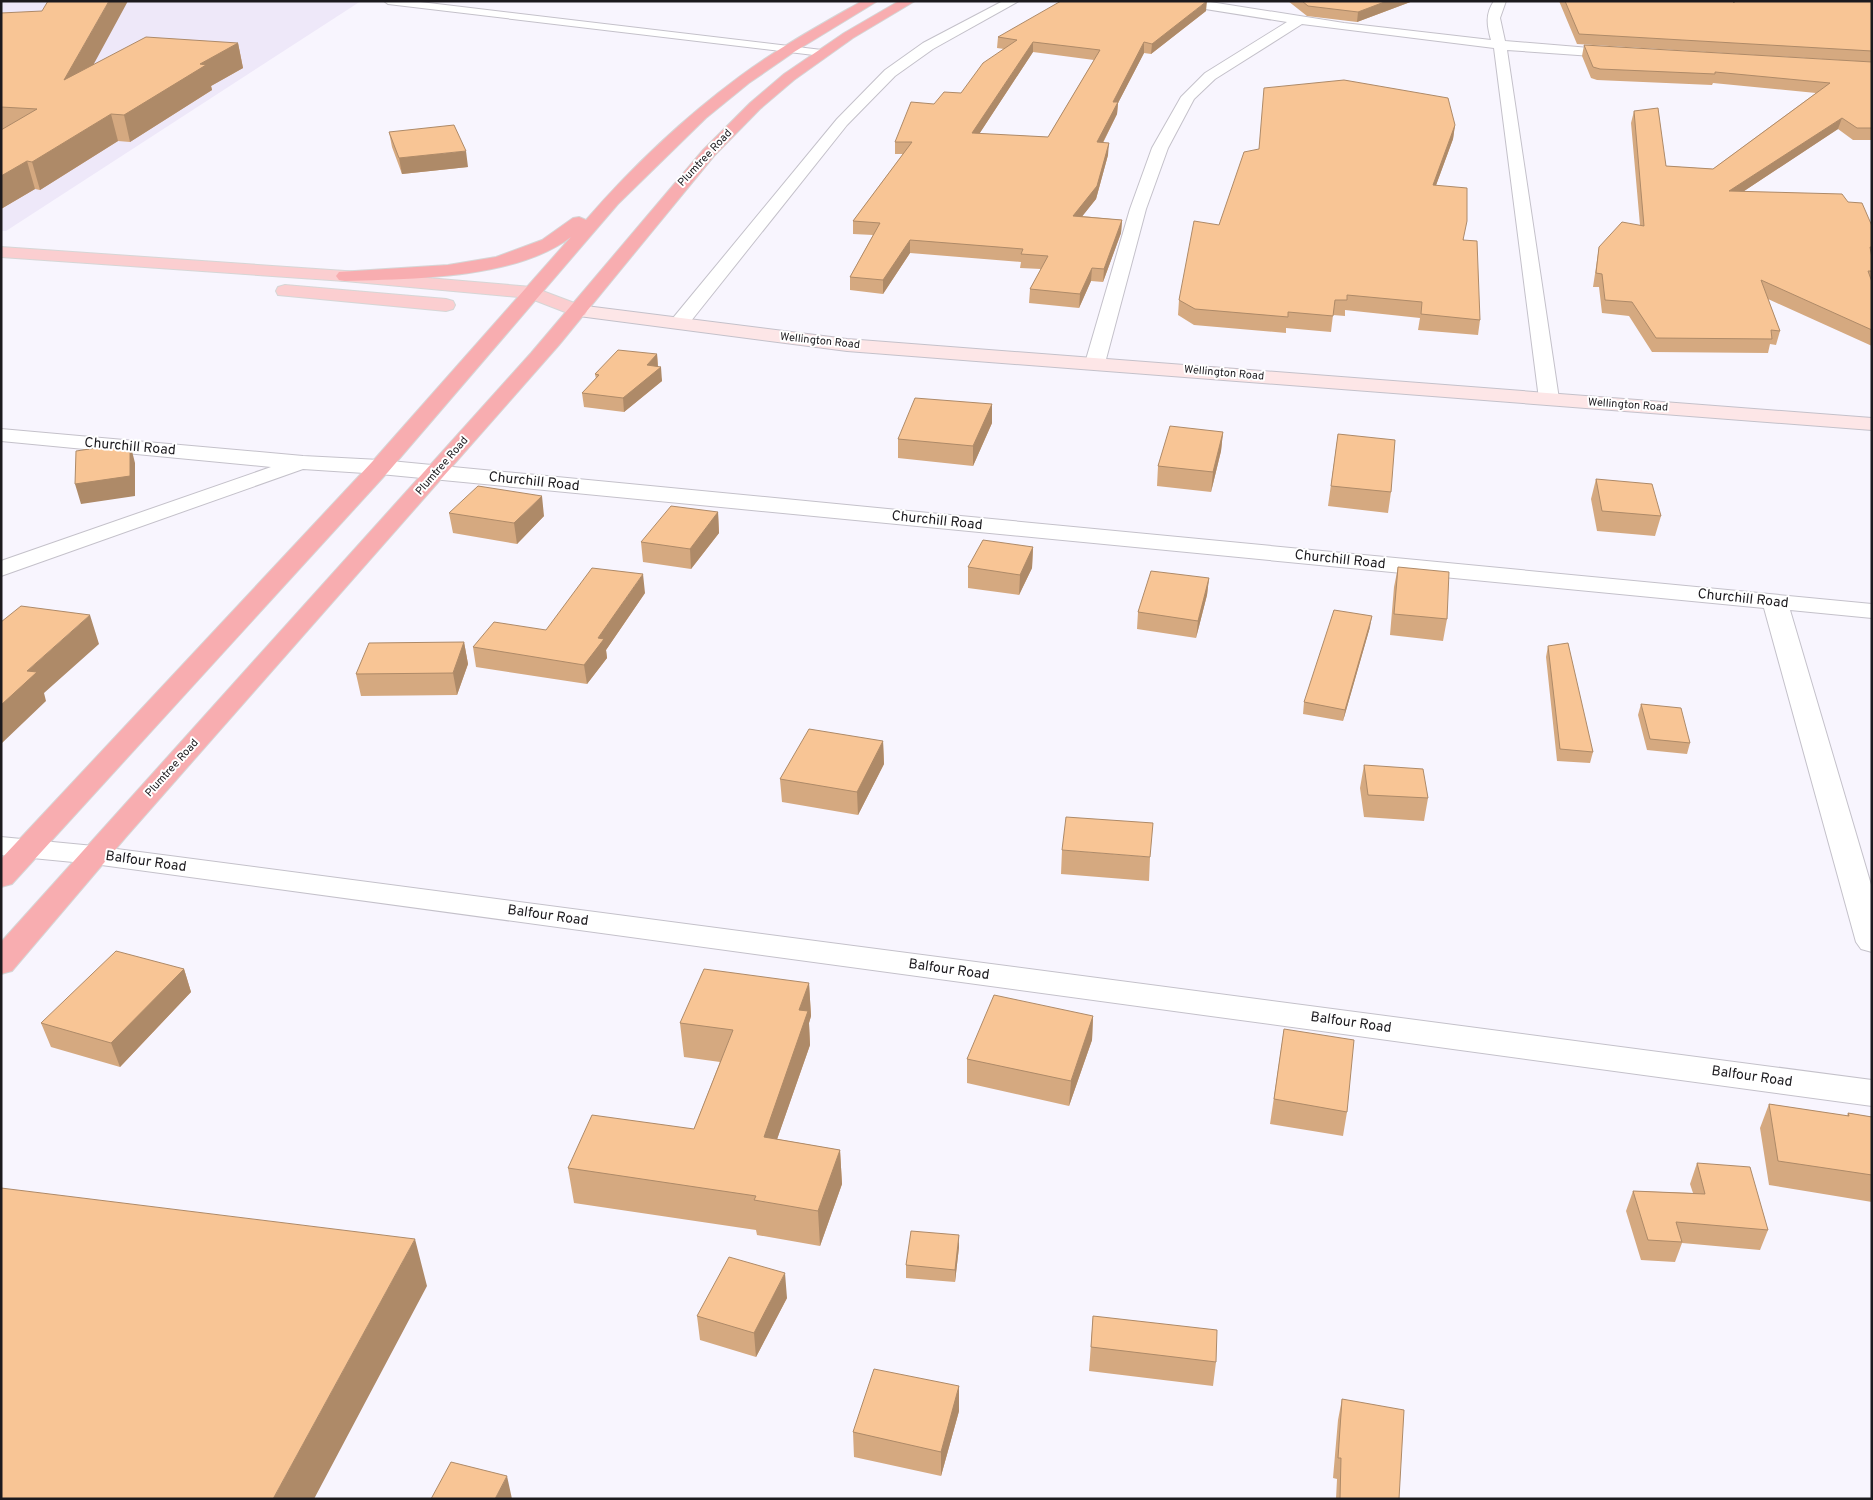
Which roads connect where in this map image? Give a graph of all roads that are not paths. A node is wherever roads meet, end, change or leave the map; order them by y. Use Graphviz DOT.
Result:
graph roads {
  1 [pos="388,1"];
  2 [pos="872,1"];
  3 [pos="909,1"];
  4 [pos="1013,1"];
  5 [pos="1180,1"];
  6 [pos="1500,1"];
  7 [pos="1298,21"];
  8 [pos="1500,46"];
  9 [pos="789,50"];
  10 [pos="822,53"];
  11 [pos="1633,55"];
  12 [pos="612,200"];
  13 [pos="1,252"];
  14 [pos="1,267"];
  15 [pos="345,276"];
  16 [pos="179,282"];
  17 [pos="268,290"];
  18 [pos="532,293"];
  19 [pos="466,306"];
  20 [pos="506,310"];
  21 [pos="578,311"];
  22 [pos="680,322"];
  23 [pos="1095,363"];
  24 [pos="1549,399"];
  25 [pos="1872,424"];
  26 [pos="1,435"];
  27 [pos="302,463"];
  28 [pos="380,467"];
  29 [pos="436,472"];
  30 [pos="1,569"];
  31 [pos="1775,602"];
  32 [pos="1872,611"];
  33 [pos="14,848"];
  34 [pos="94,855"];
  35 [pos="1,877"];
  36 [pos="1872,942"];
  37 [pos="1,963"];
  38 [pos="1872,1093"];
  1 -- 9 [label="lane"];
  2 -- 9 [label="highway"];
  3 -- 10 [label="highway, Plumtree Road"];
  4 -- 22 [label="street"];
  5 -- 7 [label="street"];
  6 -- 8 [label="street"];
  7 -- 8 [label="street"];
  7 -- 23 [label="street"];
  8 -- 11 [label="street"];
  8 -- 24 [label="street"];
  9 -- 10 [label="lane"];
  9 -- 12 [label="highway"];
  10 -- 21 [label="highway, Plumtree Road"];
  12 -- 15 [label="highway"];
  12 -- 18 [label="highway"];
  13 -- 15 [label="main road"];
  14 -- 16 [label="main road"];
  15 -- 18 [label="main road"];
  17 -- 19 [label="main road"];
  18 -- 20 [label="highway"];
  18 -- 21 [label="main road"];
  20 -- 21 [label="main road"];
  20 -- 28 [label="highway"];
  21 -- 22 [label="main road, Wellington Road"];
  21 -- 29 [label="highway, Plumtree Road"];
  22 -- 23 [label="main road, Wellington Road"];
  23 -- 24 [label="main road, Wellington Road"];
  24 -- 25 [label="main road, Wellington Road"];
  26 -- 27 [label="street, Churchill Road"];
  27 -- 28 [label="street, Churchill Road"];
  27 -- 30 [label="street"];
  28 -- 29 [label="street, Churchill Road"];
  28 -- 33 [label="highway"];
  29 -- 31 [label="street, Churchill Road"];
  29 -- 34 [label="highway, Plumtree Road"];
  31 -- 32 [label="street, Churchill Road"];
  31 -- 36 [label="street"];
  33 -- 34 [label="street, Balfour Road"];
  33 -- 35 [label="highway"];
  34 -- 37 [label="highway, Plumtree Road"];
  34 -- 38 [label="street, Balfour Road"];
}
